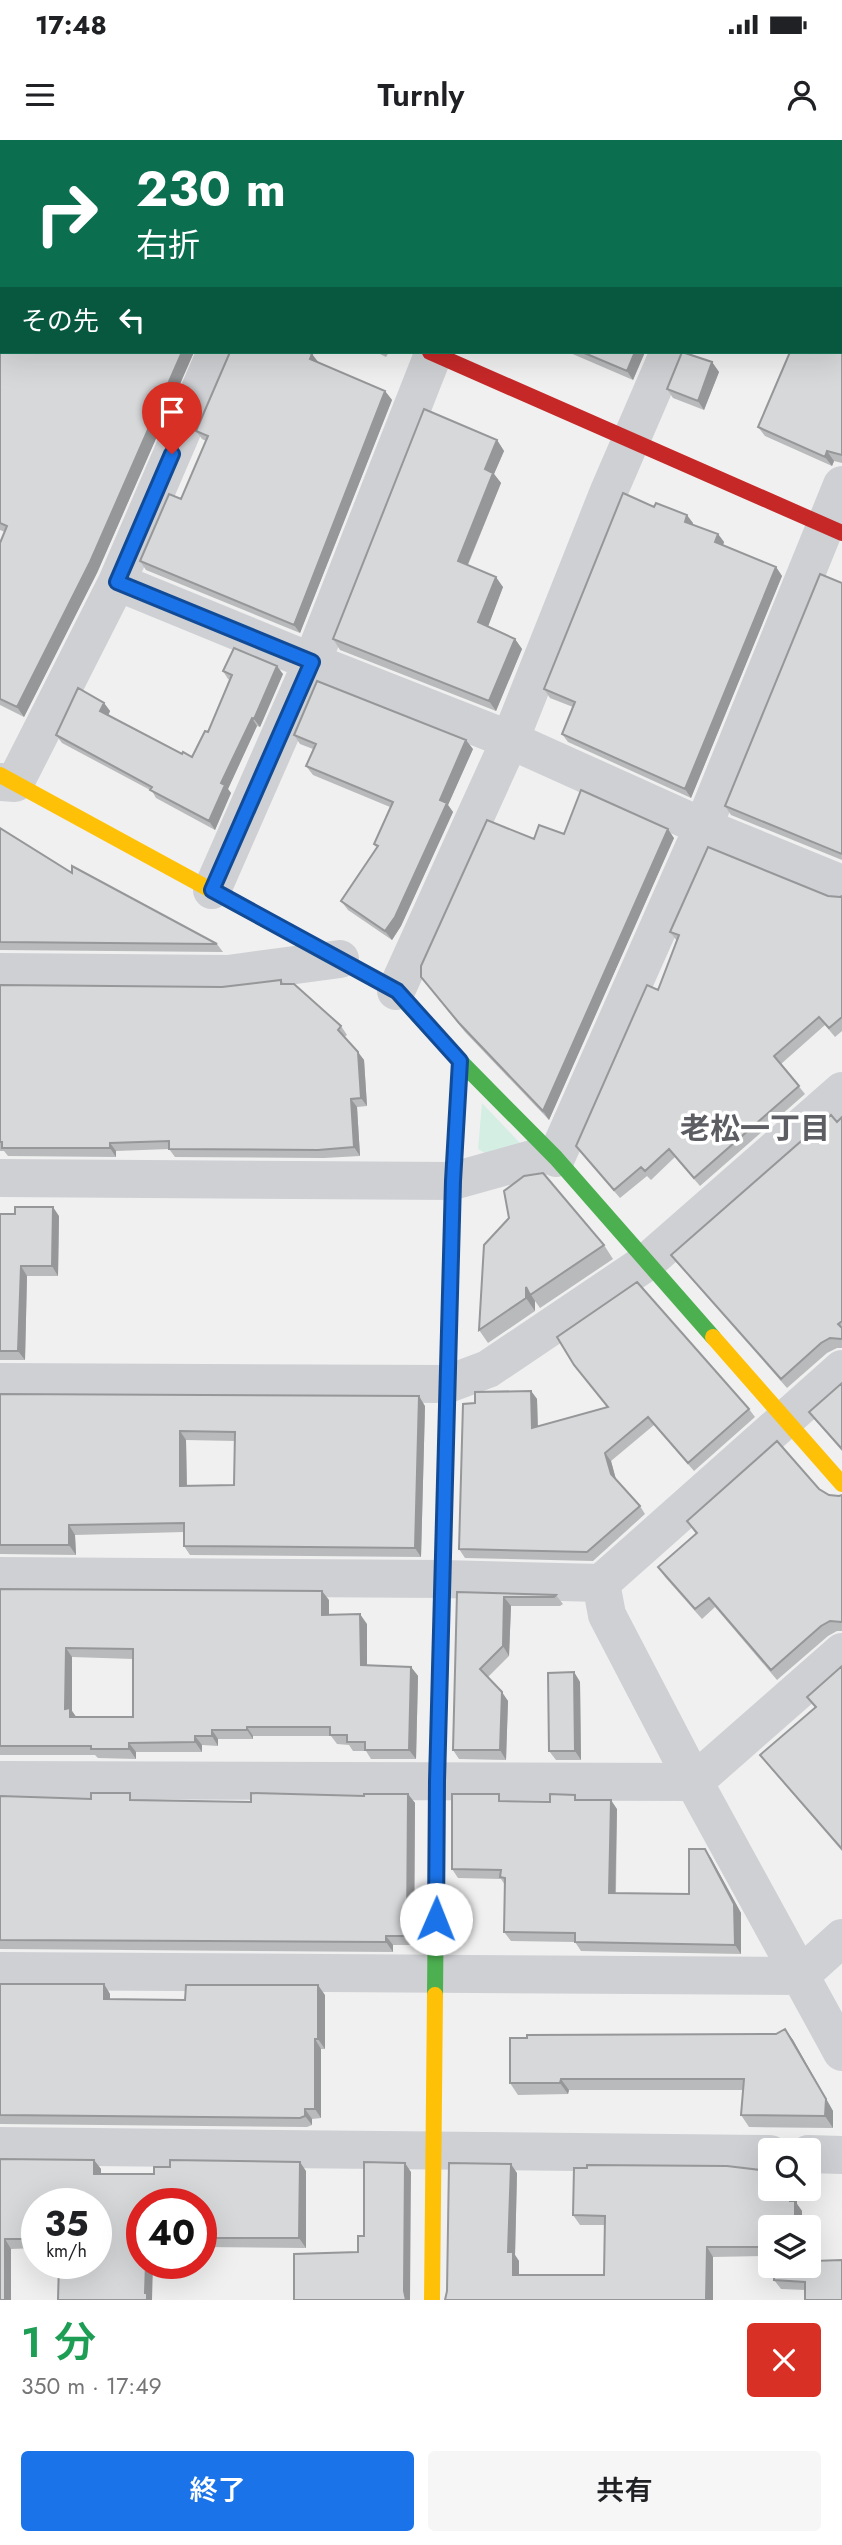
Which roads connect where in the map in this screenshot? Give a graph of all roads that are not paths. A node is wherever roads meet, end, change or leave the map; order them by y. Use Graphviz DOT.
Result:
graph roads {
  1 [pos="215,354"];
  2 [pos="431,354"];
  3 [pos="437,354"];
  4 [pos="668,354"];
  5 [pos="632,440"];
  6 [pos="842,485"];
  7 [pos="834,529"];
  8 [pos="117,582"];
  9 [pos="312,662"];
  10 [pos="510,740"];
  11 [pos="5,780"];
  12 [pos="703,827"];
  13 [pos="842,884"];
  14 [pos="212,890"];
  15 [pos="340,959"];
  16 [pos="0,972"];
  17 [pos="397,991"];
  18 [pos="460,1061"];
  19 [pos="842,1091"];
  20 [pos="553,1156"];
  21 [pos="0,1178"];
  22 [pos="453,1181"];
  23 [pos="647,1262"];
  24 [pos="842,1369"];
  25 [pos="0,1382"];
  26 [pos="448,1384"];
  27 [pos="785,1418"];
  28 [pos="842,1484"];
  29 [pos="0,1576"];
  30 [pos="443,1580"];
  31 [pos="601,1583"];
  32 [pos="842,1652"];
  33 [pos="0,1780"];
  34 [pos="437,1781"];
  35 [pos="694,1782"];
  36 [pos="842,1938"];
  37 [pos="0,1971"];
  38 [pos="436,1974"];
  39 [pos="800,1976"];
  40 [pos="842,2052"];
  41 [pos="0,2146"];
  42 [pos="432,2150"];
  43 [pos="758,2154"];
  44 [pos="821,2154"];
  45 [pos="842,2155"];
  46 [pos="432,2300"];
  1 -- 8 [label="street"];
  2 -- 9 [label="street"];
  3 -- 5 [label="street"];
  4 -- 5 [label="street"];
  5 -- 7 [label="street"];
  5 -- 10 [label="street"];
  6 -- 7 [label="street"];
  7 -- 12 [label="street"];
  8 -- 9 [label="street"];
  8 -- 11 [label="street"];
  9 -- 10 [label="street"];
  9 -- 14 [label="street"];
  10 -- 12 [label="street"];
  10 -- 17 [label="street"];
  11 -- 14 [label="street"];
  12 -- 13 [label="street"];
  12 -- 20 [label="street"];
  14 -- 15 [label="street"];
  15 -- 16 [label="street"];
  15 -- 17 [label="street"];
  17 -- 18 [label="street"];
  18 -- 20 [label="street"];
  18 -- 22 [label="street"];
  19 -- 23 [label="street"];
  20 -- 22 [label="street"];
  20 -- 23 [label="street"];
  21 -- 22 [label="street"];
  22 -- 26 [label="street"];
  23 -- 26 [label="street"];
  23 -- 27 [label="street"];
  24 -- 27 [label="street"];
  25 -- 26 [label="street"];
  26 -- 30 [label="street"];
  27 -- 28 [label="street"];
  27 -- 31 [label="street"];
  29 -- 30 [label="street"];
  30 -- 31 [label="street"];
  30 -- 34 [label="street"];
  31 -- 35 [label="street"];
  32 -- 35 [label="street"];
  33 -- 34 [label="street"];
  34 -- 35 [label="street"];
  34 -- 38 [label="street"];
  35 -- 39 [label="street"];
  36 -- 39 [label="street"];
  37 -- 38 [label="street"];
  38 -- 39 [label="street"];
  38 -- 42 [label="street"];
  39 -- 40 [label="street"];
  41 -- 42 [label="street"];
  42 -- 43 [label="street"];
  42 -- 46 [label="street"];
  44 -- 45 [label="street"];
}
